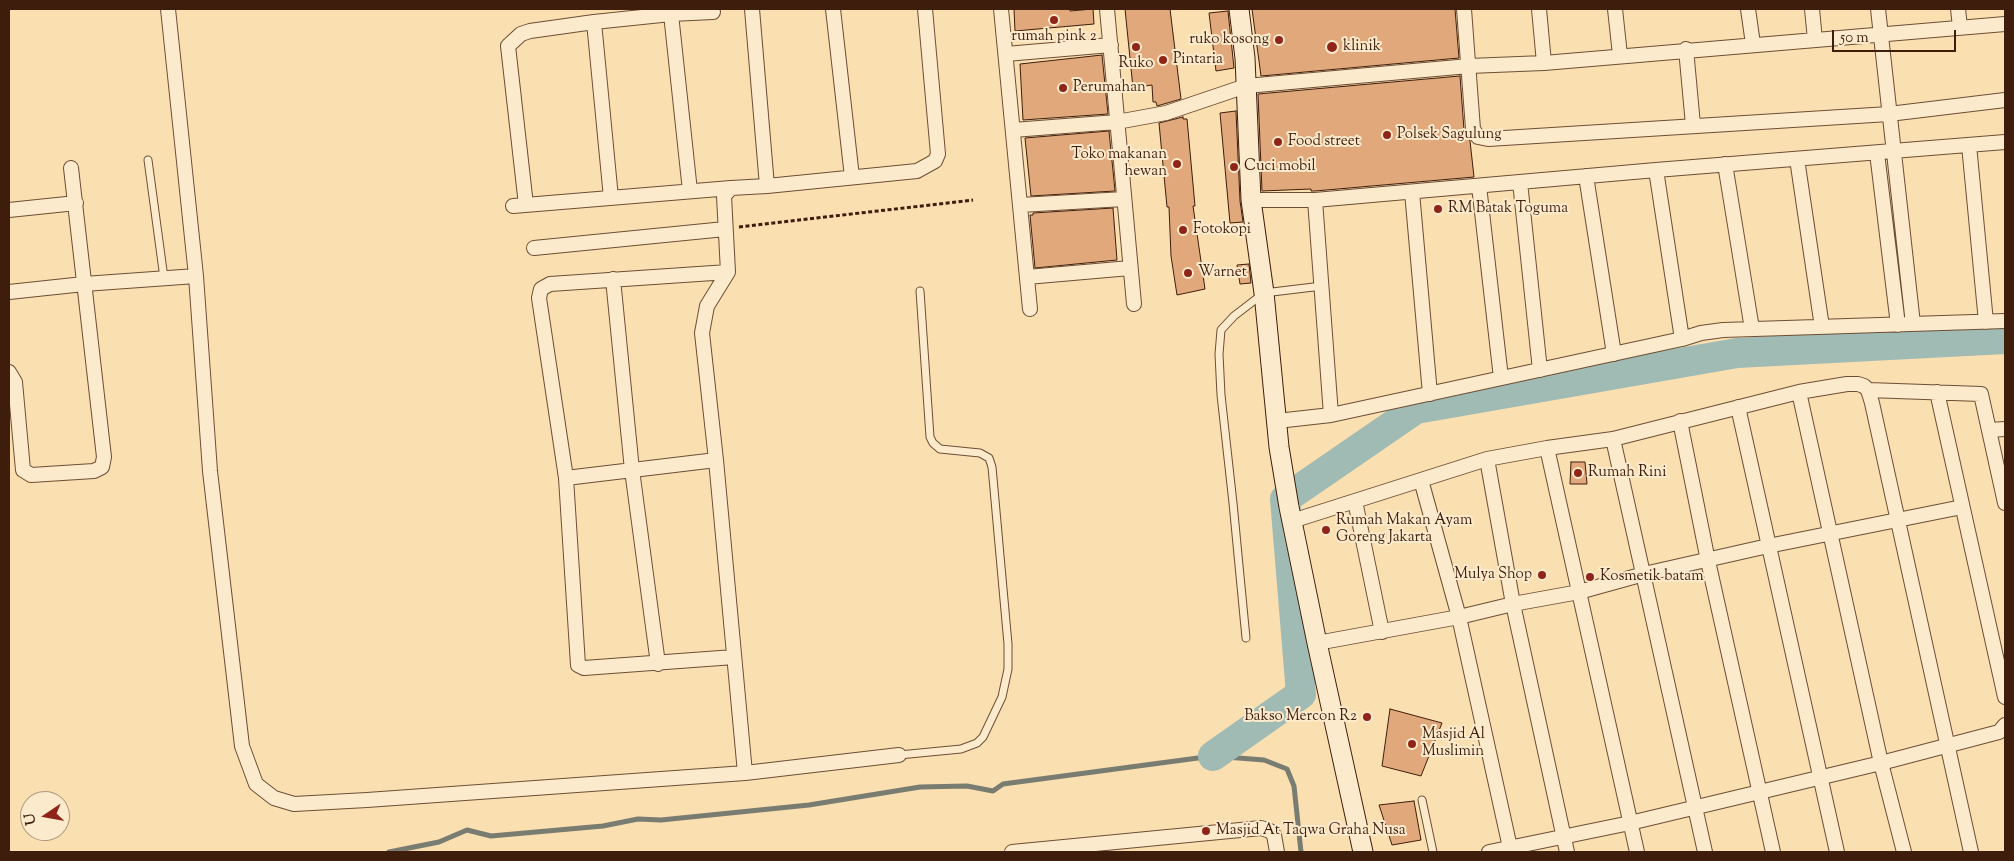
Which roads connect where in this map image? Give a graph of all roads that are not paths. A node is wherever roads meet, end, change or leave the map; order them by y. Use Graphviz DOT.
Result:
graph roads {
  1 [pos="168,9"];
  2 [pos="752,9"];
  3 [pos="833,9"];
  4 [pos="925,9"];
  5 [pos="1001,9"];
  6 [pos="1108,9"];
  7 [pos="1239,9"];
  8 [pos="1464,9"];
  9 [pos="1539,9"];
  10 [pos="1615,9"];
  11 [pos="1748,9"];
  12 [pos="1812,9"];
  13 [pos="1878,9"];
  14 [pos="1958,9"];
  15 [pos="713,12"];
  16 [pos="672,14"];
  17 [pos="594,22"];
  18 [pos="2005,24"];
  19 [pos="1960,27"];
  20 [pos="1880,34"];
  21 [pos="1815,40"];
  22 [pos="1752,44"];
  23 [pos="1110,45"];
  24 [pos="1686,50"];
  25 [pos="1006,54"];
  26 [pos="1620,55"];
  27 [pos="1544,62"];
  28 [pos="1469,66"];
  29 [pos="1246,86"];
  30 [pos="2005,100"];
  31 [pos="1889,114"];
  32 [pos="1117,122"];
  33 [pos="1693,125"];
  34 [pos="1013,130"];
  35 [pos="2005,142"];
  36 [pos="1969,145"];
  37 [pos="1894,151"];
  38 [pos="1877,153"];
  39 [pos="1797,159"];
  40 [pos="148,160"];
  41 [pos="1725,164"];
  42 [pos="72,168"];
  43 [pos="1656,170"];
  44 [pos="1586,176"];
  45 [pos="852,177"];
  46 [pos="1520,182"];
  47 [pos="767,186"];
  48 [pos="1479,186"];
  49 [pos="731,188"];
  50 [pos="690,191"];
  51 [pos="1412,192"];
  52 [pos="611,198"];
  53 [pos="1124,199"];
  54 [pos="1251,200"];
  55 [pos="1315,200"];
  56 [pos="76,203"];
  57 [pos="1020,205"];
  58 [pos="9,210"];
  59 [pos="726,229"];
  60 [pos="534,248"];
  61 [pos="1130,268"];
  62 [pos="728,272"];
  63 [pos="196,276"];
  64 [pos="1027,277"];
  65 [pos="164,278"];
  66 [pos="613,279"];
  67 [pos="84,284"];
  68 [pos="1322,286"];
  69 [pos="920,291"];
  70 [pos="9,292"];
  71 [pos="1264,293"];
  72 [pos="1134,304"];
  73 [pos="1030,309"];
  74 [pos="2005,321"];
  75 [pos="1986,322"];
  76 [pos="1913,324"];
  77 [pos="1898,325"];
  78 [pos="1822,327"];
  79 [pos="1752,329"];
  80 [pos="1682,339"];
  81 [pos="1614,354"];
  82 [pos="1540,370"];
  83 [pos="9,372"];
  84 [pos="1501,378"];
  85 [pos="1868,390"];
  86 [pos="1799,392"];
  87 [pos="1937,392"];
  88 [pos="1430,394"];
  89 [pos="1738,407"];
  90 [pos="1331,415"];
  91 [pos="1277,421"];
  92 [pos="1680,421"];
  93 [pos="2005,429"];
  94 [pos="1989,430"];
  95 [pos="1613,439"];
  96 [pos="1546,448"];
  97 [pos="1487,459"];
  98 [pos="716,460"];
  99 [pos="632,470"];
  100 [pos="566,478"];
  101 [pos="1421,480"];
  102 [pos="1355,501"];
  103 [pos="2005,502"];
  104 [pos="1962,507"];
  105 [pos="1290,514"];
  106 [pos="1897,521"];
  107 [pos="1832,534"];
  108 [pos="1768,546"];
  109 [pos="1708,561"];
  110 [pos="1644,574"];
  111 [pos="1579,592"];
  112 [pos="1513,604"];
  113 [pos="1459,617"];
  114 [pos="1382,632"];
  115 [pos="1246,638"];
  116 [pos="1317,644"];
  117 [pos="734,657"];
  118 [pos="658,664"];
  119 [pos="2005,697"];
  120 [pos="2005,726"];
  121 [pos="1946,747"];
  122 [pos="899,755"];
  123 [pos="1881,763"];
  124 [pos="745,773"];
  125 [pos="1819,777"];
  126 [pos="1759,791"];
  127 [pos="1422,800"];
  128 [pos="1695,807"];
  129 [pos="1630,823"];
  130 [pos="1564,837"];
  131 [pos="1511,850"];
  132 [pos="1021,852"];
  133 [pos="1277,852"];
  134 [pos="1363,852"];
  135 [pos="1433,852"];
  136 [pos="1489,852"];
  137 [pos="1568,852"];
  138 [pos="1636,852"];
  139 [pos="1705,852"];
  140 [pos="1773,852"];
  141 [pos="1837,852"];
  142 [pos="1904,852"];
  143 [pos="1971,852"];
  1 -- 63 [label="street"];
  2 -- 47 [label="street"];
  3 -- 45 [label="street"];
  4 -- 45 [label="street"];
  5 -- 25 [label="street"];
  6 -- 23 [label="street"];
  7 -- 29 [label="street"];
  8 -- 28 [label="street"];
  9 -- 27 [label="street"];
  10 -- 26 [label="street"];
  11 -- 22 [label="street"];
  12 -- 21 [label="street"];
  13 -- 20 [label="street"];
  14 -- 19 [label="street"];
  15 -- 16 [label="street"];
  16 -- 17 [label="street"];
  16 -- 50 [label="street"];
  17 -- 52 [label="street"];
  17 -- 52 [label="street"];
  18 -- 19 [label="street"];
  19 -- 20 [label="street"];
  20 -- 21 [label="street"];
  20 -- 31 [label="street"];
  21 -- 22 [label="street"];
  22 -- 24 [label="street"];
  23 -- 25 [label="street"];
  23 -- 32 [label="street"];
  24 -- 26 [label="street"];
  24 -- 33 [label="street"];
  25 -- 34 [label="street"];
  26 -- 27 [label="street"];
  27 -- 28 [label="street"];
  28 -- 29 [label="street"];
  28 -- 33 [label="street"];
  29 -- 32 [label="street"];
  29 -- 54 [label="street"];
  30 -- 31 [label="street"];
  31 -- 33 [label="street"];
  31 -- 37 [label="street"];
  32 -- 34 [label="street"];
  32 -- 53 [label="street"];
  34 -- 57 [label="street"];
  35 -- 36 [label="street"];
  36 -- 37 [label="street"];
  36 -- 75 [label="street"];
  37 -- 38 [label="street"];
  37 -- 76 [label="street"];
  38 -- 39 [label="street"];
  38 -- 77 [label="street"];
  39 -- 41 [label="street"];
  39 -- 78 [label="street"];
  40 -- 65 [label="lane"];
  41 -- 43 [label="street"];
  41 -- 79 [label="street"];
  42 -- 56 [label="street"];
  43 -- 44 [label="street"];
  43 -- 80 [label="street"];
  44 -- 46 [label="street"];
  44 -- 81 [label="street"];
  45 -- 47 [label="street"];
  46 -- 48 [label="street"];
  46 -- 82 [label="street"];
  47 -- 49 [label="street"];
  48 -- 51 [label="street"];
  48 -- 84 [label="street"];
  49 -- 50 [label="street"];
  49 -- 59 [label="street"];
  50 -- 52 [label="street"];
  51 -- 55 [label="street"];
  51 -- 88 [label="street"];
  53 -- 57 [label="street"];
  53 -- 61 [label="street"];
  54 -- 55 [label="street"];
  54 -- 71 [label="street"];
  55 -- 68 [label="street"];
  56 -- 58 [label="street"];
  56 -- 67 [label="street"];
  57 -- 64 [label="street"];
  59 -- 60 [label="street"];
  59 -- 62 [label="street"];
  61 -- 64 [label="street"];
  61 -- 72 [label="street"];
  62 -- 66 [label="street"];
  62 -- 98 [label="street"];
  63 -- 65 [label="street"];
  63 -- 124 [label="street"];
  64 -- 73 [label="street"];
  65 -- 67 [label="street"];
  66 -- 99 [label="street"];
  66 -- 100 [label="street"];
  67 -- 70 [label="street"];
  67 -- 83 [label="street"];
  68 -- 71 [label="lane"];
  68 -- 90 [label="street"];
  69 -- 122 [label="lane"];
  71 -- 91 [label="street"];
  71 -- 115 [label="lane"];
  74 -- 75 [label="street"];
  75 -- 76 [label="street"];
  76 -- 77 [label="street"];
  77 -- 78 [label="street"];
  78 -- 79 [label="street"];
  79 -- 80 [label="street"];
  80 -- 81 [label="street"];
  81 -- 82 [label="street"];
  82 -- 84 [label="street"];
  84 -- 88 [label="street"];
  85 -- 86 [label="street"];
  85 -- 87 [label="street"];
  85 -- 106 [label="street"];
  86 -- 89 [label="street"];
  86 -- 107 [label="street"];
  87 -- 94 [label="street"];
  87 -- 104 [label="street"];
  88 -- 90 [label="street"];
  89 -- 92 [label="street"];
  89 -- 108 [label="street"];
  90 -- 91 [label="street"];
  91 -- 105 [label="street"];
  92 -- 95 [label="street"];
  92 -- 109 [label="street"];
  93 -- 94 [label="street"];
  94 -- 103 [label="street"];
  95 -- 96 [label="street"];
  95 -- 110 [label="street"];
  96 -- 97 [label="street"];
  96 -- 111 [label="street"];
  97 -- 101 [label="street"];
  97 -- 112 [label="street"];
  98 -- 99 [label="street"];
  98 -- 117 [label="street"];
  99 -- 100 [label="street"];
  99 -- 118 [label="street"];
  100 -- 118 [label="street"];
  101 -- 102 [label="street"];
  101 -- 113 [label="street"];
  102 -- 105 [label="street"];
  102 -- 114 [label="street"];
  104 -- 106 [label="street"];
  104 -- 119 [label="street"];
  105 -- 116 [label="street"];
  106 -- 107 [label="street"];
  106 -- 121 [label="street"];
  107 -- 108 [label="street"];
  107 -- 123 [label="street"];
  108 -- 109 [label="street"];
  108 -- 125 [label="street"];
  109 -- 110 [label="street"];
  109 -- 126 [label="street"];
  110 -- 111 [label="street"];
  110 -- 128 [label="street"];
  111 -- 112 [label="street"];
  111 -- 129 [label="street"];
  112 -- 113 [label="street"];
  112 -- 130 [label="street"];
  113 -- 114 [label="street"];
  113 -- 131 [label="street"];
  114 -- 116 [label="street"];
  116 -- 134 [label="street"];
  117 -- 118 [label="street"];
  117 -- 124 [label="street"];
  120 -- 121 [label="street"];
  121 -- 123 [label="street"];
  121 -- 143 [label="street"];
  122 -- 124 [label="street"];
  123 -- 125 [label="street"];
  123 -- 142 [label="street"];
  125 -- 126 [label="street"];
  125 -- 141 [label="street"];
  126 -- 128 [label="street"];
  126 -- 140 [label="street"];
  127 -- 135 [label="lane"];
  128 -- 129 [label="street"];
  128 -- 139 [label="street"];
  129 -- 130 [label="street"];
  129 -- 138 [label="street"];
  130 -- 131 [label="street"];
  130 -- 137 [label="street"];
  131 -- 136 [label="street"];
  132 -- 133 [label="street"];
}
